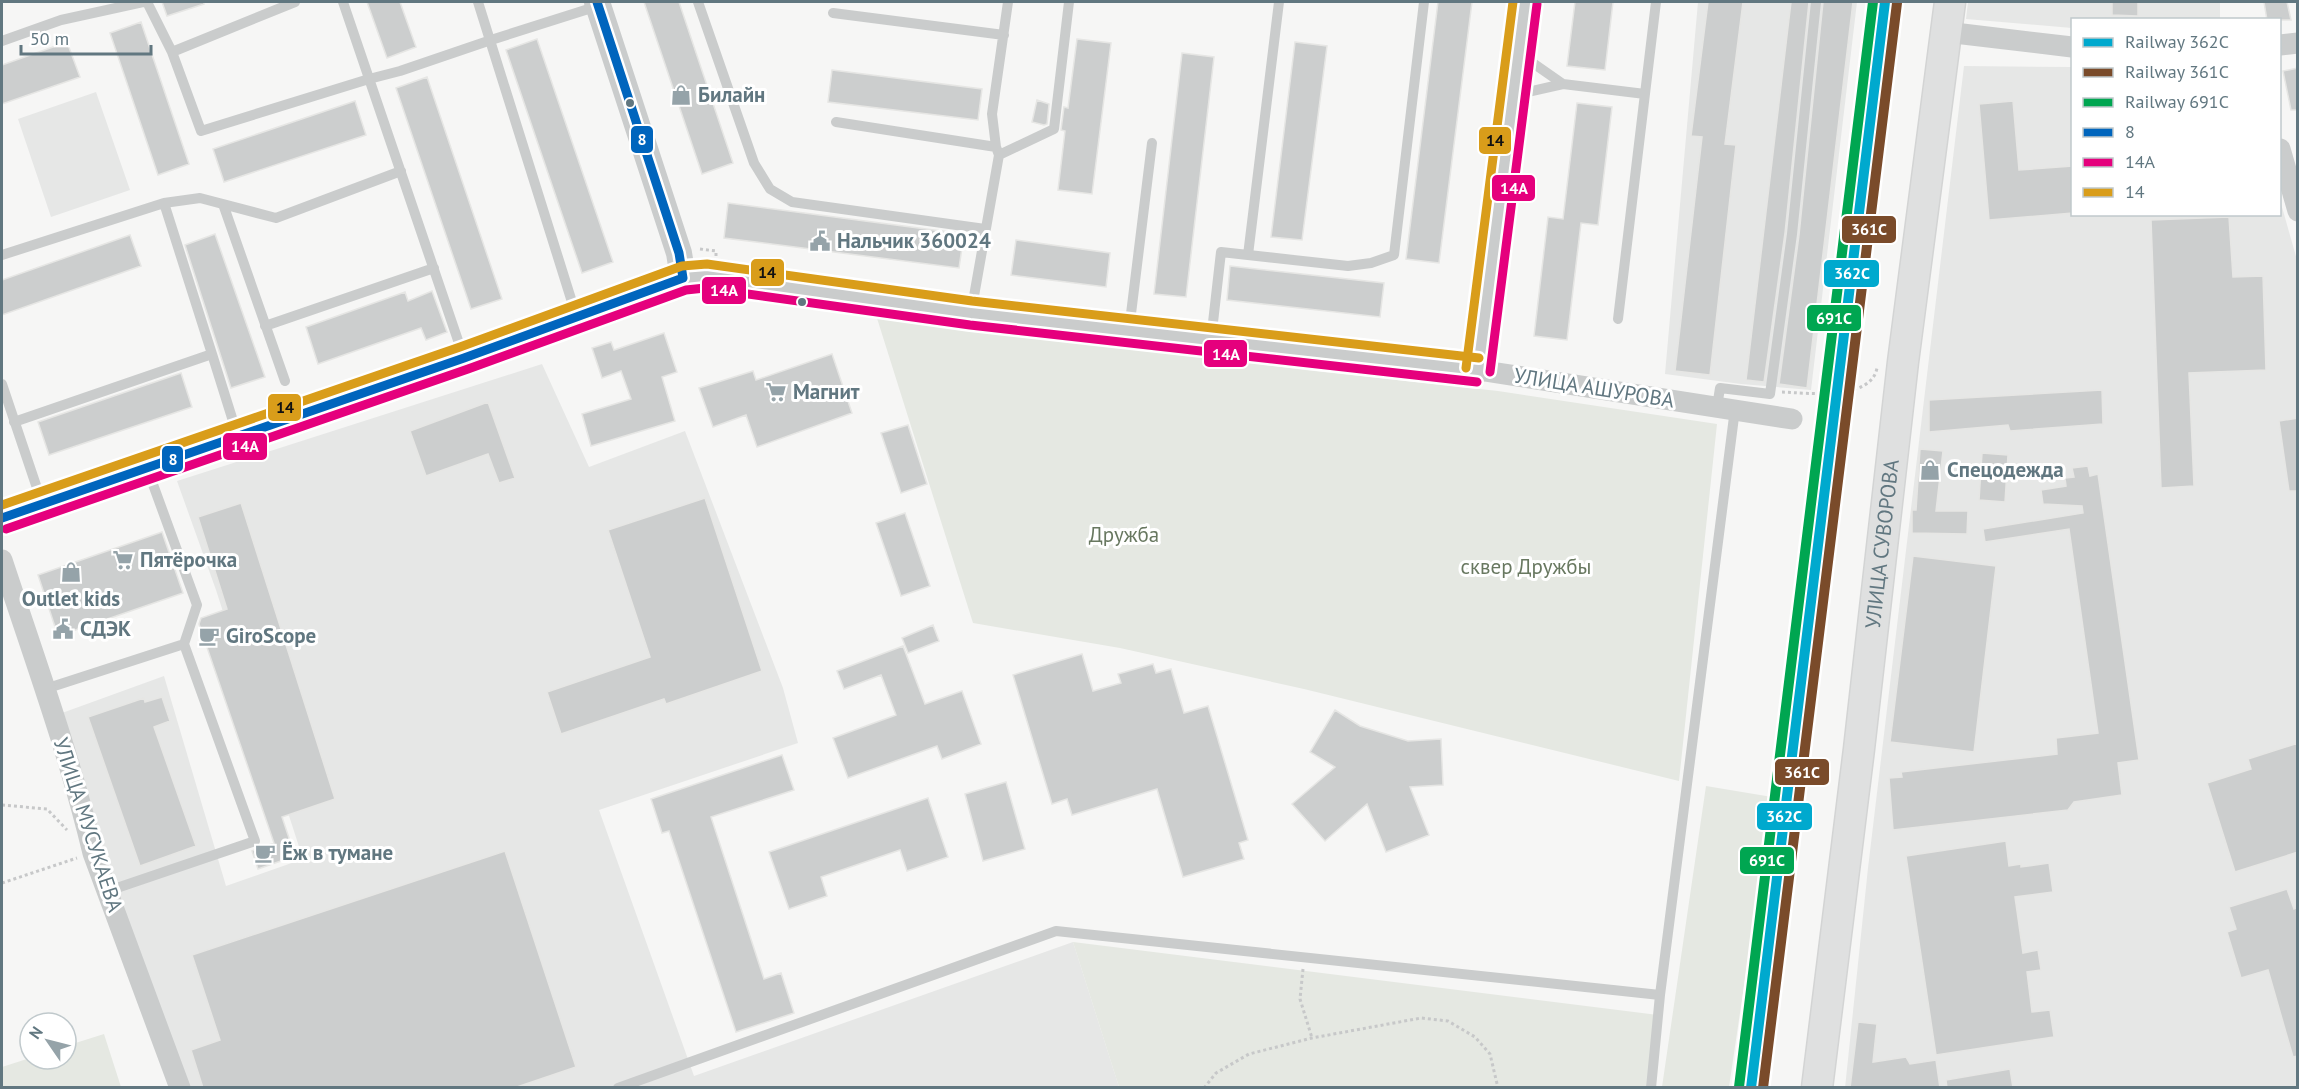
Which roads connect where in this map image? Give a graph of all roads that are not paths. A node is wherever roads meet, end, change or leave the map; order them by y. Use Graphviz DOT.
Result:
graph roads {
  1 [pos="145,2"];
  2 [pos="295,2"];
  3 [pos="343,2"];
  4 [pos="478,2"];
  5 [pos="698,2"];
  6 [pos="1008,2"];
  7 [pos="1069,2"];
  8 [pos="1279,2"];
  9 [pos="1424,2"];
  10 [pos="1525,2"];
  11 [pos="1656,2"];
  12 [pos="1816,2"];
  13 [pos="1950,2"];
  14 [pos="598,4"];
  15 [pos="833,13"];
  16 [pos="1946,33"];
  17 [pos="1004,34"];
  18 [pos="2,40"];
  19 [pos="491,40"];
  20 [pos="2298,43"];
  21 [pos="2281,45"];
  22 [pos="2071,47"];
  23 [pos="172,52"];
  24 [pos="1518,53"];
  25 [pos="369,79"];
  26 [pos="1563,84"];
  27 [pos="1645,94"];
  28 [pos="1513,95"];
  29 [pos="836,122"];
  30 [pos="1152,143"];
  31 [pos="998,151"];
  32 [pos="2281,152"];
  33 [pos="401,171"];
  34 [pos="164,203"];
  35 [pos="223,204"];
  36 [pos="2298,211"];
  37 [pos="985,229"];
  38 [pos="2,255"];
  39 [pos="1248,255"];
  40 [pos="434,268"];
  41 [pos="683,278"];
  42 [pos="971,313"];
  43 [pos="577,318"];
  44 [pos="1618,319"];
  45 [pos="265,326"];
  46 [pos="1129,330"];
  47 [pos="1212,340"];
  48 [pos="212,354"];
  49 [pos="464,358"];
  50 [pos="1478,370"];
  51 [pos="285,381"];
  52 [pos="2,384"];
  53 [pos="1726,408"];
  54 [pos="1792,419"];
  55 [pos="14,422"];
  56 [pos="238,437"];
  57 [pos="147,468"];
  58 [pos="42,504"];
  59 [pos="2,518"];
  60 [pos="2,560"];
  61 [pos="184,644"];
  62 [pos="45,689"];
  63 [pos="108,891"];
  64 [pos="1660,995"];
  65 [pos="180,1088"];
  66 [pos="618,1088"];
  67 [pos="1651,1088"];
  68 [pos="1817,1088"];
  1 -- 18 [label="lane"];
  1 -- 23 [label="lane"];
  2 -- 23 [label="lane"];
  3 -- 25 [label="lane"];
  4 -- 19 [label="lane"];
  5 -- 37 [label="lane"];
  6 -- 17 [label="lane"];
  7 -- 31 [label="lane"];
  8 -- 39 [label="lane"];
  9 -- 39 [label="lane"];
  10 -- 24 [label="street"];
  11 -- 27 [label="lane"];
  12 -- 53 [label="lane"];
  13 -- 16 [label="main road, УЛИЦА СУВОРОВА"];
  14 -- 19 [label="lane"];
  14 -- 41 [label="street"];
  15 -- 17 [label="lane"];
  16 -- 22 [label="street"];
  16 -- 68 [label="main road, УЛИЦА СУВОРОВА"];
  17 -- 31 [label="lane"];
  19 -- 25 [label="lane"];
  19 -- 43 [label="lane"];
  20 -- 21 [label="street"];
  23 -- 25 [label="lane"];
  24 -- 26 [label="lane"];
  24 -- 28 [label="street"];
  25 -- 33 [label="lane"];
  26 -- 27 [label="lane"];
  26 -- 28 [label="lane"];
  27 -- 44 [label="lane"];
  28 -- 50 [label="street"];
  29 -- 31 [label="lane"];
  30 -- 46 [label="lane"];
  31 -- 37 [label="lane"];
  32 -- 36 [label="street"];
  33 -- 35 [label="lane"];
  33 -- 40 [label="lane"];
  34 -- 35 [label="lane"];
  34 -- 38 [label="lane"];
  34 -- 48 [label="lane"];
  35 -- 45 [label="lane"];
  37 -- 42 [label="lane"];
  39 -- 47 [label="lane"];
  40 -- 45 [label="lane"];
  40 -- 49 [label="lane"];
  41 -- 42 [label="street, УЛИЦА АШУРОВА"];
  41 -- 43 [label="street, УЛИЦА АШУРОВА"];
  42 -- 46 [label="street, УЛИЦА АШУРОВА"];
  43 -- 49 [label="street, УЛИЦА АШУРОВА"];
  45 -- 51 [label="lane"];
  46 -- 47 [label="street, УЛИЦА АШУРОВА"];
  47 -- 50 [label="street, УЛИЦА АШУРОВА"];
  48 -- 55 [label="lane"];
  48 -- 56 [label="lane"];
  49 -- 56 [label="street, УЛИЦА АШУРОВА"];
  50 -- 53 [label="street, УЛИЦА АШУРОВА"];
  52 -- 55 [label="lane"];
  53 -- 54 [label="street, УЛИЦА АШУРОВА"];
  53 -- 64 [label="lane"];
  55 -- 58 [label="lane"];
  56 -- 57 [label="street, УЛИЦА АШУРОВА"];
  57 -- 58 [label="street, УЛИЦА АШУРОВА"];
  57 -- 61 [label="lane"];
  58 -- 59 [label="street, УЛИЦА АШУРОВА"];
  60 -- 62 [label="street, УЛИЦА МУСУКАЕВА"];
  61 -- 62 [label="lane"];
  61 -- 63 [label="lane"];
  62 -- 63 [label="street, УЛИЦА МУСУКАЕВА"];
  63 -- 65 [label="street, УЛИЦА МУСУКАЕВА"];
  64 -- 66 [label="lane"];
  64 -- 67 [label="lane"];
}
